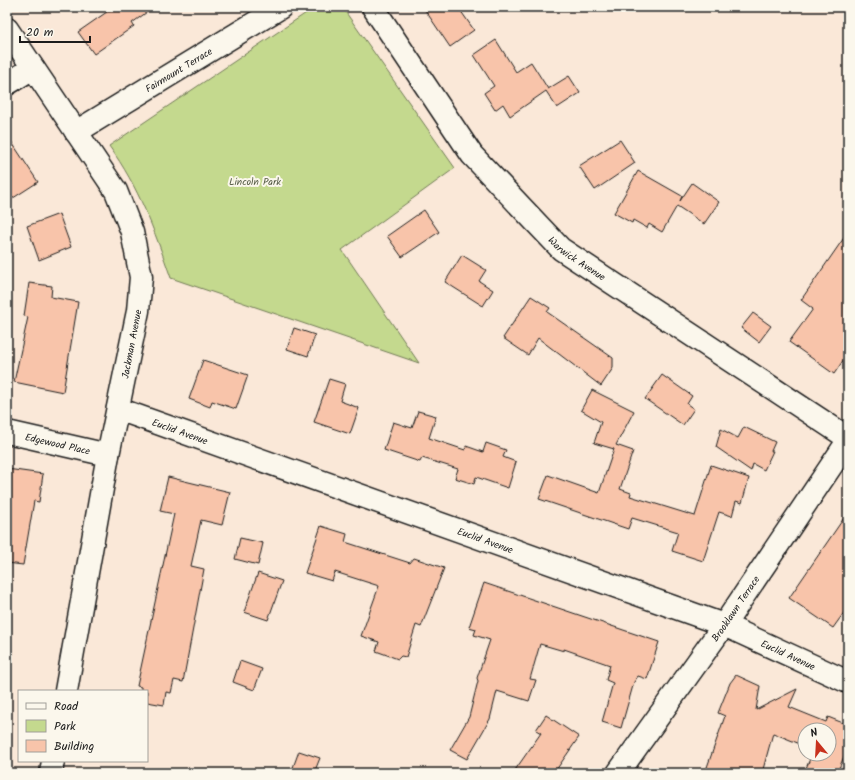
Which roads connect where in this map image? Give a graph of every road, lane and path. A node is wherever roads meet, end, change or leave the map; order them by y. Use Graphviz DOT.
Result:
graph roads {
  1 [pos="281,7"];
  2 [pos="373,7"];
  3 [pos="9,37"];
  4 [pos="33,68"];
  5 [pos="7,84"];
  6 [pos="76,132"];
  7 [pos="118,409"];
  8 [pos="7,432"];
  9 [pos="848,438"];
  10 [pos="848,441"];
  11 [pos="108,455"];
  12 [pos="724,625"];
  13 [pos="848,682"];
  14 [pos="66,690"];
  15 [pos="53,762"];
  16 [pos="51,773"];
  17 [pos="618,773"];
  1 -- 6 [label="street, Fairmount Terrace"];
  2 -- 9 [label="street, Warwick Avenue"];
  3 -- 4 [label="street, Jackman Avenue"];
  4 -- 5 [label="street"];
  4 -- 6 [label="street, Jackman Avenue"];
  6 -- 7 [label="street, Jackman Avenue"];
  7 -- 11 [label="street, Jackman Avenue"];
  7 -- 12 [label="street, Euclid Avenue"];
  8 -- 11 [label="street, Edgewood Place"];
  10 -- 12 [label="street, Brooklawn Terrace"];
  11 -- 14 [label="street, Jackman Avenue"];
  12 -- 13 [label="street, Euclid Avenue"];
  12 -- 17 [label="street, Brooklawn Terrace"];
  15 -- 16 [label="street"];
}
